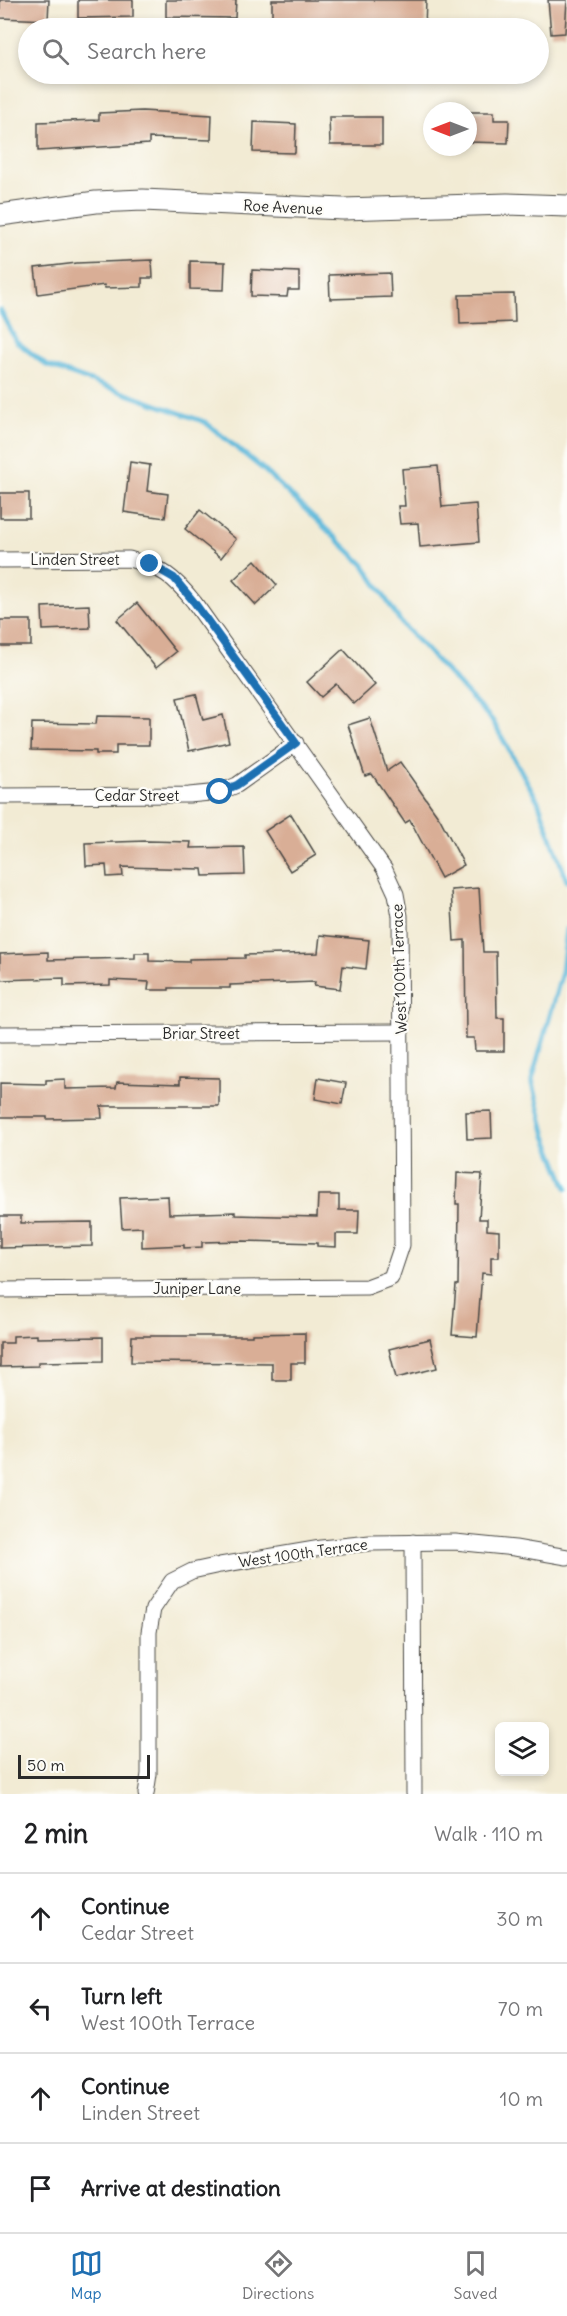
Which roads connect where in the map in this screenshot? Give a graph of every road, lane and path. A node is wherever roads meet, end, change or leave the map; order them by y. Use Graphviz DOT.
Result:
graph roads {
  1 [pos="567,206"];
  2 [pos="0,215"];
  3 [pos="0,560"];
  4 [pos="179,584"];
  5 [pos="296,743"];
  6 [pos="0,796"];
  7 [pos="401,1032"];
  8 [pos="0,1034"];
  9 [pos="391,1278"];
  10 [pos="0,1290"];
  11 [pos="413,1542"];
  12 [pos="567,1557"];
  13 [pos="146,1794"];
  14 [pos="414,1794"];
  1 -- 2 [label="main road, Roe Avenue"];
  3 -- 4 [label="street, Linden Street"];
  4 -- 5 [label="street, West 100th Terrace"];
  5 -- 6 [label="street, Cedar Street"];
  5 -- 7 [label="street, West 100th Terrace"];
  7 -- 8 [label="street, Briar Street"];
  7 -- 9 [label="street, West 100th Terrace"];
  9 -- 10 [label="street, Juniper Lane"];
  11 -- 12 [label="street, West 100th Terrace"];
  11 -- 13 [label="street, West 100th Terrace"];
  11 -- 14 [label="street"];
}
